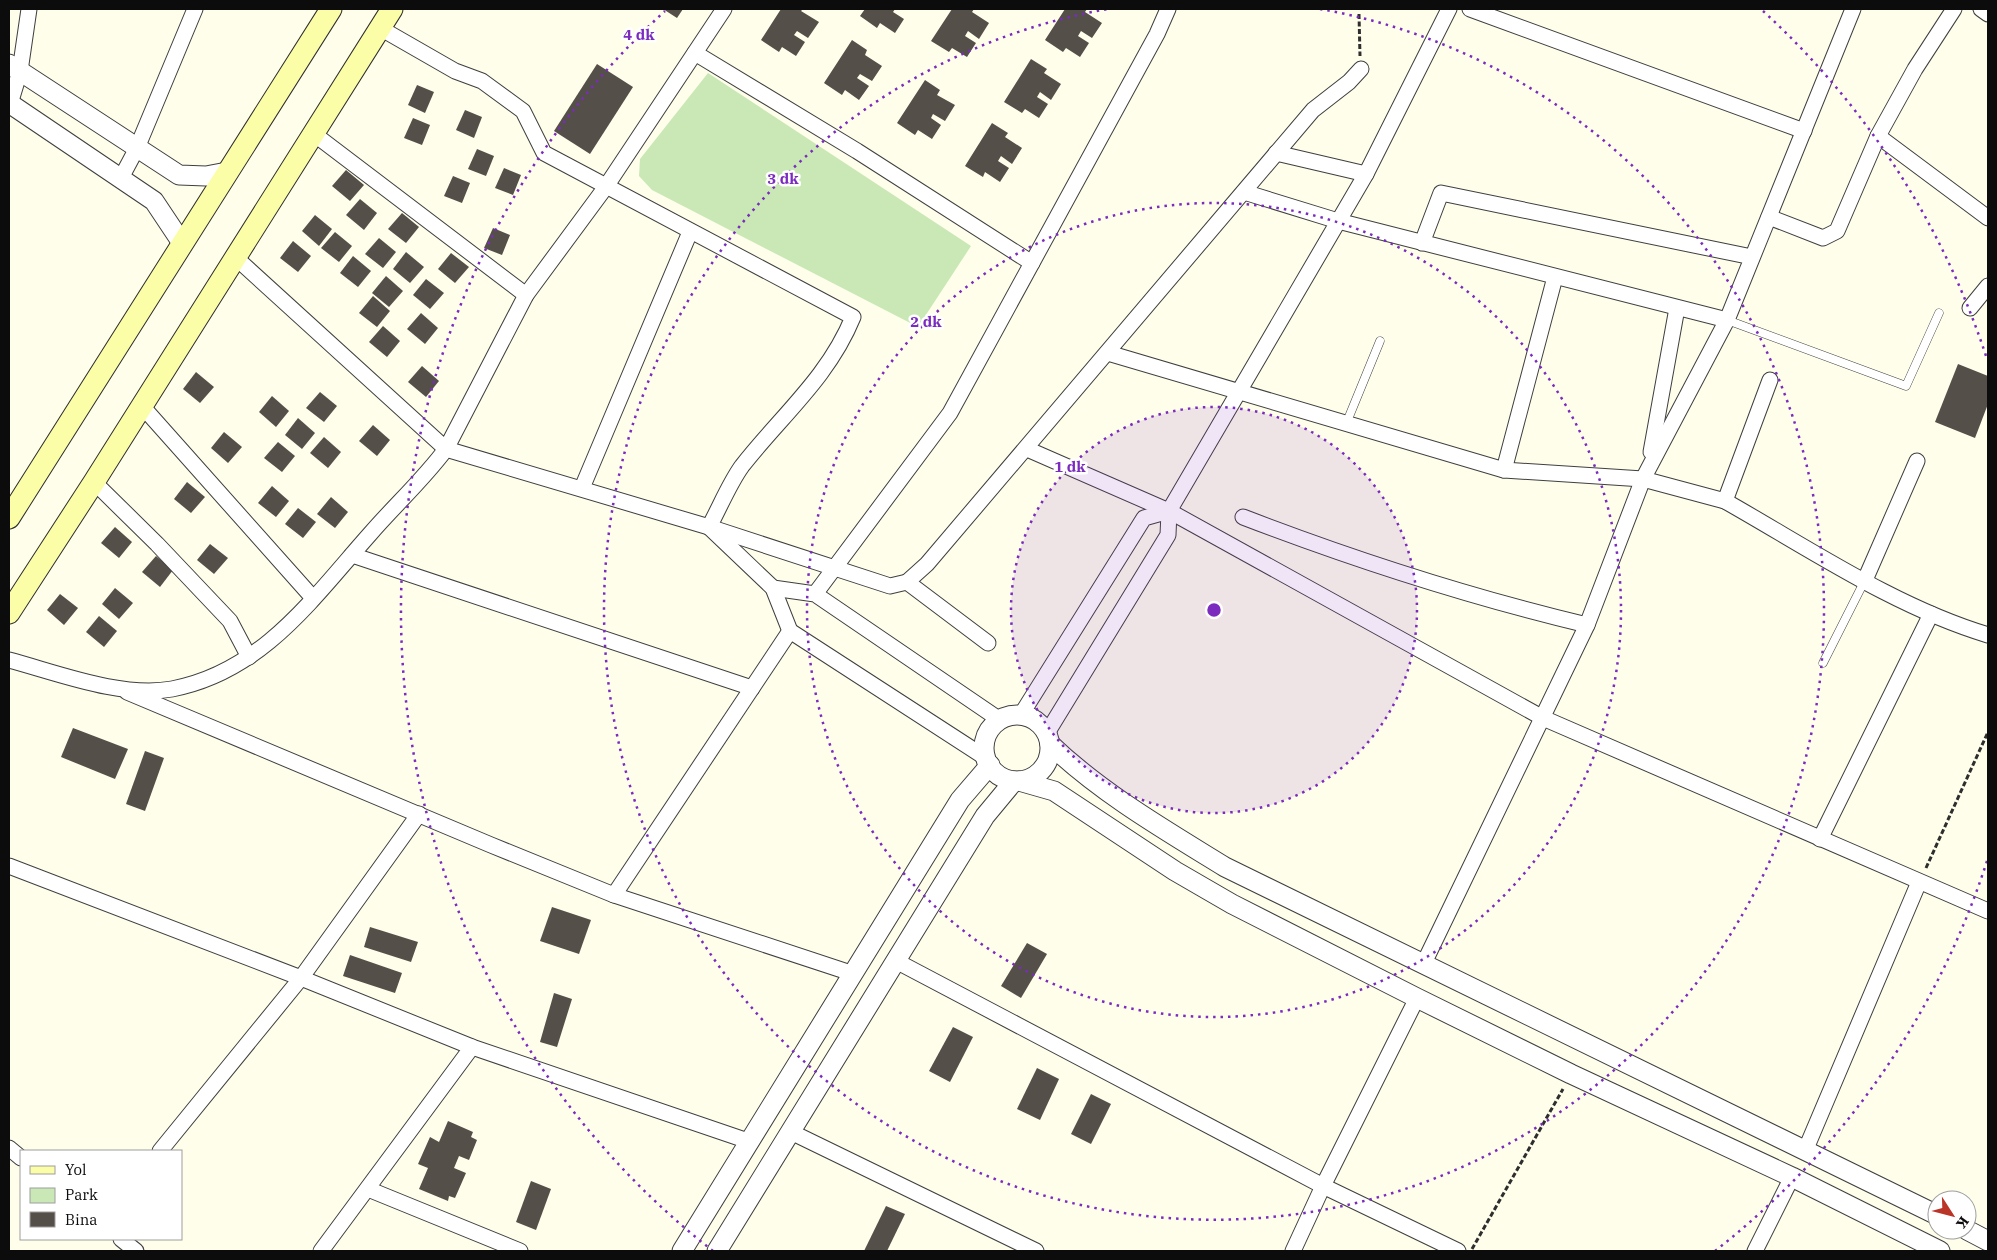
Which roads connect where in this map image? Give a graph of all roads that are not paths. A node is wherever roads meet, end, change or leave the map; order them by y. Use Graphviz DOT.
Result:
graph roads {
  1 [pos="29,9"];
  2 [pos="195,9"];
  3 [pos="331,9"];
  4 [pos="392,9"];
  5 [pos="724,9"];
  6 [pos="1168,9"];
  7 [pos="1449,9"];
  8 [pos="1470,9"];
  9 [pos="1853,9"];
  10 [pos="1954,9"];
  11 [pos="1981,9"];
  12 [pos="1988,14"];
  13 [pos="380,28"];
  14 [pos="695,53"];
  15 [pos="14,68"];
  16 [pos="1361,69"];
  17 [pos="10,103"];
  18 [pos="1804,130"];
  19 [pos="314,134"];
  20 [pos="1878,136"];
  21 [pos="137,148"];
  22 [pos="1276,153"];
  23 [pos="227,172"];
  24 [pos="1366,174"];
  25 [pos="121,178"];
  26 [pos="605,188"];
  27 [pos="1244,192"];
  28 [pos="1768,217"];
  29 [pos="1988,218"];
  30 [pos="1338,221"];
  31 [pos="690,232"];
  32 [pos="182,243"];
  33 [pos="1422,243"];
  34 [pos="235,257"];
  35 [pos="1752,257"];
  36 [pos="1032,263"];
  37 [pos="1555,277"];
  38 [pos="1988,286"];
  39 [pos="526,295"];
  40 [pos="1677,308"];
  41 [pos="1970,308"];
  42 [pos="1939,314"];
  43 [pos="1727,320"];
  44 [pos="1380,341"];
  45 [pos="1108,353"];
  46 [pos="1770,380"];
  47 [pos="1238,392"];
  48 [pos="142,406"];
  49 [pos="1346,424"];
  50 [pos="1027,449"];
  51 [pos="446,450"];
  52 [pos="1918,461"];
  53 [pos="1504,470"];
  54 [pos="1646,473"];
  55 [pos="94,482"];
  56 [pos="582,488"];
  57 [pos="1725,501"];
  58 [pos="1169,511"];
  59 [pos="1243,517"];
  60 [pos="9,518"];
  61 [pos="709,527"];
  62 [pos="352,556"];
  63 [pos="836,568"];
  64 [pos="1864,580"];
  65 [pos="907,582"];
  66 [pos="773,588"];
  67 [pos="815,594"];
  68 [pos="313,598"];
  69 [pos="9,613"];
  70 [pos="1931,614"];
  71 [pos="1587,625"];
  72 [pos="790,631"];
  73 [pos="1988,635"];
  74 [pos="988,643"];
  75 [pos="250,657"];
  76 [pos="9,660"];
  77 [pos="1824,663"];
  78 [pos="752,688"];
  79 [pos="121,690"];
  80 [pos="1020,715"];
  81 [pos="1542,718"];
  82 [pos="1000,720"];
  83 [pos="1049,738"];
  84 [pos="988,762"];
  85 [pos="1016,781"];
  86 [pos="419,814"];
  87 [pos="1820,839"];
  88 [pos="9,866"];
  89 [pos="1919,882"];
  90 [pos="614,894"];
  91 [pos="1987,908"];
  92 [pos="896,961"];
  93 [pos="1424,963"];
  94 [pos="854,974"];
  95 [pos="301,978"];
  96 [pos="1417,998"];
  97 [pos="472,1047"];
  98 [pos="791,1132"];
  99 [pos="751,1142"];
  100 [pos="9,1148"];
  101 [pos="161,1150"];
  102 [pos="1805,1151"];
  103 [pos="20,1157"];
  104 [pos="1792,1176"];
  105 [pos="1323,1186"];
  106 [pos="368,1189"];
  107 [pos="1927,1211"];
  108 [pos="122,1240"];
  109 [pos="136,1251"];
  110 [pos="321,1251"];
  111 [pos="520,1251"];
  112 [pos="682,1251"];
  113 [pos="717,1251"];
  114 [pos="1036,1251"];
  115 [pos="1293,1251"];
  116 [pos="1458,1251"];
  117 [pos="1755,1251"];
  118 [pos="1940,1251"];
  1 -- 15 [label="street"];
  2 -- 21 [label="street"];
  3 -- 23 [label="main road"];
  4 -- 13 [label="main road"];
  5 -- 14 [label="street"];
  6 -- 36 [label="street"];
  7 -- 24 [label="street"];
  8 -- 18 [label="street"];
  9 -- 18 [label="street"];
  10 -- 20 [label="street"];
  11 -- 12 [label="street"];
  13 -- 19 [label="main road"];
  13 -- 26 [label="street"];
  14 -- 26 [label="street"];
  14 -- 36 [label="street"];
  15 -- 17 [label="street"];
  15 -- 21 [label="street"];
  16 -- 22 [label="street"];
  17 -- 25 [label="street"];
  18 -- 28 [label="street"];
  19 -- 34 [label="main road"];
  19 -- 39 [label="street"];
  20 -- 28 [label="street"];
  20 -- 29 [label="street"];
  21 -- 23 [label="street"];
  21 -- 25 [label="street"];
  22 -- 24 [label="street"];
  22 -- 27 [label="street"];
  23 -- 32 [label="main road"];
  24 -- 30 [label="street"];
  25 -- 32 [label="street"];
  26 -- 31 [label="street"];
  26 -- 39 [label="street"];
  27 -- 30 [label="street"];
  27 -- 45 [label="street"];
  28 -- 35 [label="street"];
  30 -- 33 [label="street"];
  30 -- 47 [label="street"];
  31 -- 56 [label="street"];
  31 -- 61 [label="street"];
  32 -- 60 [label="main road"];
  33 -- 35 [label="street"];
  33 -- 37 [label="street"];
  34 -- 48 [label="main road"];
  34 -- 51 [label="street"];
  35 -- 43 [label="street"];
  36 -- 63 [label="street"];
  37 -- 40 [label="street"];
  37 -- 53 [label="street"];
  38 -- 41 [label="street"];
  39 -- 51 [label="street"];
  40 -- 43 [label="street"];
  40 -- 54 [label="street"];
  42 -- 43 [label="lane"];
  43 -- 54 [label="street"];
  44 -- 49 [label="lane"];
  45 -- 47 [label="street"];
  45 -- 50 [label="street"];
  46 -- 57 [label="street"];
  47 -- 49 [label="street"];
  47 -- 58 [label="street"];
  48 -- 55 [label="main road"];
  48 -- 68 [label="street"];
  49 -- 53 [label="street"];
  50 -- 58 [label="street"];
  50 -- 65 [label="street"];
  51 -- 56 [label="street"];
  51 -- 62 [label="street"];
  52 -- 64 [label="street"];
  53 -- 54 [label="street"];
  54 -- 57 [label="street"];
  54 -- 71 [label="street"];
  55 -- 69 [label="main road"];
  55 -- 75 [label="street"];
  56 -- 61 [label="street"];
  57 -- 64 [label="street"];
  58 -- 80 [label="street"];
  58 -- 81 [label="street"];
  58 -- 83 [label="street"];
  59 -- 71 [label="street"];
  61 -- 63 [label="street"];
  61 -- 66 [label="street"];
  62 -- 68 [label="street"];
  62 -- 78 [label="street"];
  63 -- 65 [label="street"];
  63 -- 67 [label="street"];
  64 -- 70 [label="street"];
  64 -- 77 [label="lane"];
  65 -- 74 [label="street"];
  66 -- 67 [label="street"];
  66 -- 72 [label="street"];
  67 -- 82 [label="street"];
  68 -- 75 [label="street"];
  70 -- 73 [label="street"];
  70 -- 87 [label="street"];
  71 -- 81 [label="street"];
  72 -- 78 [label="street"];
  72 -- 84 [label="street"];
  75 -- 79 [label="street"];
  76 -- 79 [label="street"];
  78 -- 90 [label="street"];
  79 -- 86 [label="street"];
  80 -- 82 [label="street"];
  80 -- 83 [label="street"];
  81 -- 87 [label="street"];
  81 -- 93 [label="street"];
  82 -- 84 [label="street"];
  83 -- 85 [label="street"];
  83 -- 93 [label="street"];
  84 -- 85 [label="street"];
  84 -- 94 [label="street"];
  85 -- 92 [label="street"];
  85 -- 96 [label="street"];
  86 -- 90 [label="street"];
  86 -- 95 [label="street"];
  87 -- 89 [label="street"];
  88 -- 95 [label="street"];
  89 -- 91 [label="street"];
  89 -- 102 [label="street"];
  90 -- 94 [label="street"];
  92 -- 98 [label="street"];
  92 -- 105 [label="street"];
  93 -- 102 [label="street"];
  94 -- 99 [label="street"];
  95 -- 97 [label="street"];
  95 -- 101 [label="street"];
  96 -- 104 [label="street"];
  96 -- 105 [label="street"];
  97 -- 99 [label="street"];
  97 -- 106 [label="street"];
  98 -- 113 [label="street"];
  98 -- 114 [label="street"];
  99 -- 112 [label="street"];
  100 -- 103 [label="street"];
  102 -- 107 [label="street"];
  104 -- 117 [label="street"];
  104 -- 118 [label="street"];
  105 -- 115 [label="street"];
  105 -- 116 [label="street"];
  106 -- 110 [label="street"];
  106 -- 111 [label="street"];
  108 -- 109 [label="street"];
}
